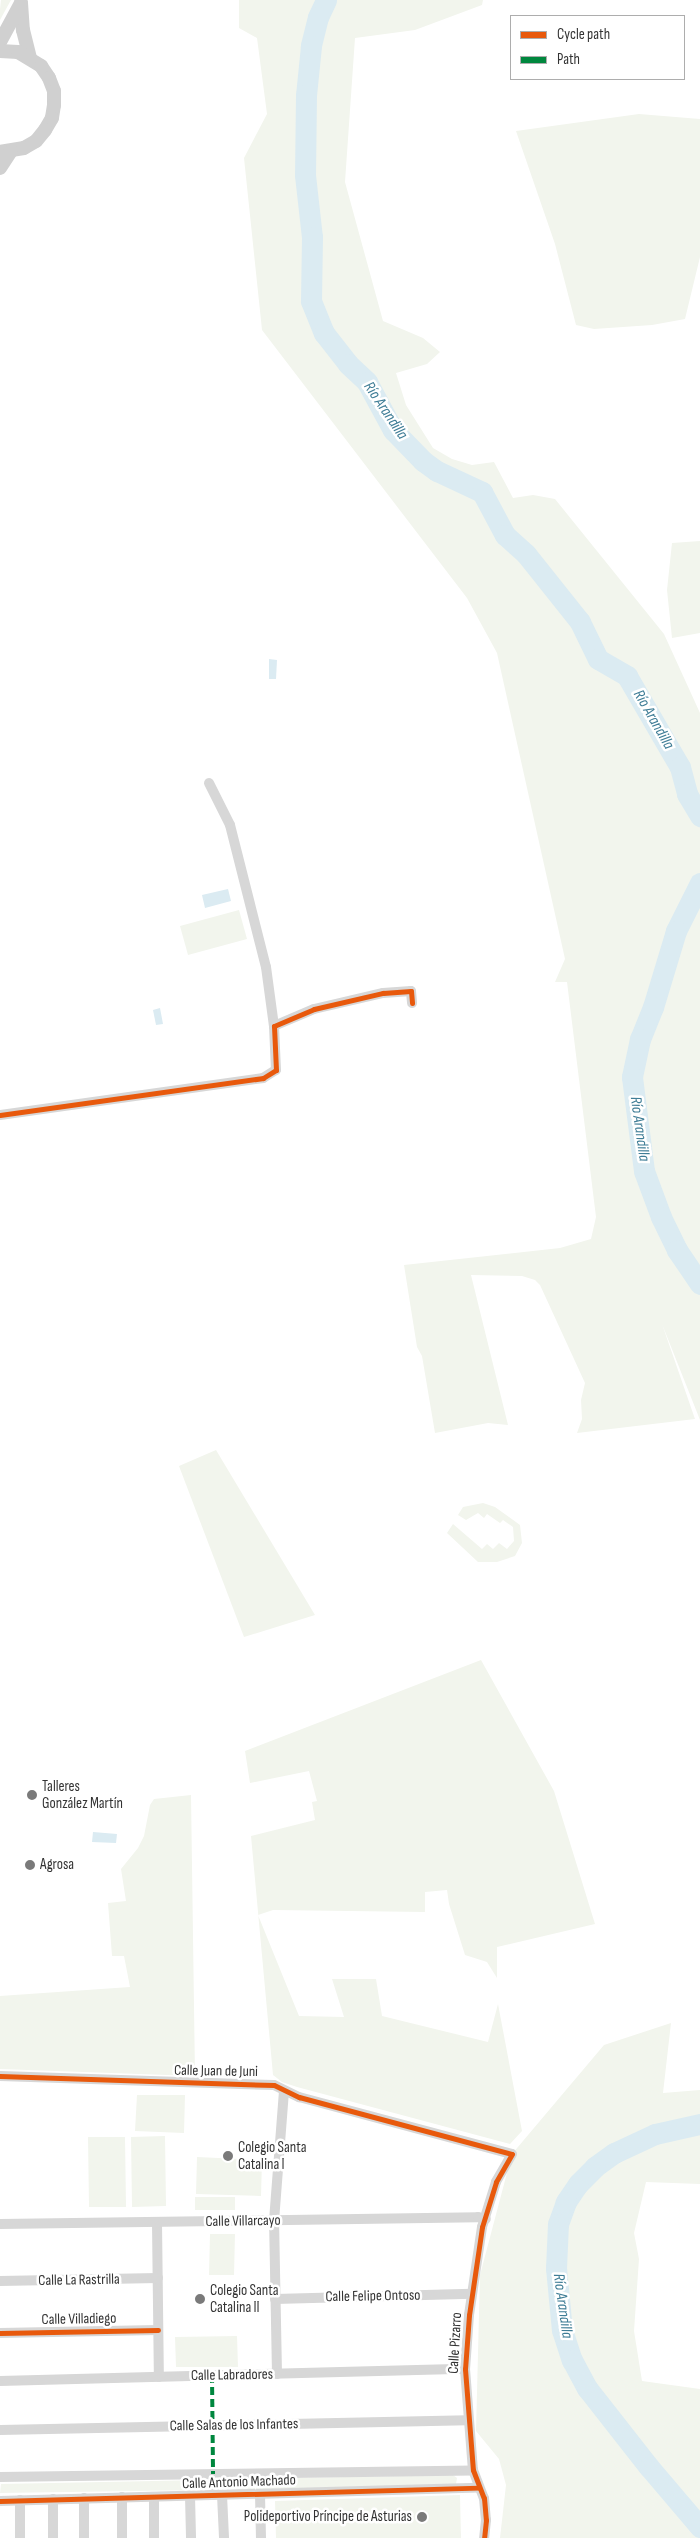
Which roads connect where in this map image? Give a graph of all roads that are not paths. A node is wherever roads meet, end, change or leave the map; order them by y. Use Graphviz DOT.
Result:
graph roads {
  1 [pos="21,1"];
  2 [pos="0,42"];
  3 [pos="0,51"];
  4 [pos="30,58"];
  5 [pos="5,152"];
  6 [pos="0,168"];
  7 [pos="209,783"];
  8 [pos="412,1003"];
  9 [pos="274,1026"];
  10 [pos="0,1115"];
  11 [pos="0,2076"];
  12 [pos="284,2091"];
  13 [pos="512,2154"];
  14 [pos="486,2219"];
  15 [pos="274,2221"];
  16 [pos="157,2223"];
  17 [pos="0,2224"];
  18 [pos="158,2278"];
  19 [pos="0,2281"];
  20 [pos="472,2294"];
  21 [pos="275,2299"];
  22 [pos="158,2330"];
  23 [pos="0,2333"];
  24 [pos="465,2369"];
  25 [pos="277,2374"];
  26 [pos="158,2377"];
  27 [pos="0,2381"];
  28 [pos="467,2420"];
  29 [pos="0,2430"];
  30 [pos="473,2470"];
  31 [pos="213,2474"];
  32 [pos="0,2478"];
  33 [pos="479,2488"];
  34 [pos="260,2494"];
  35 [pos="218,2495"];
  36 [pos="154,2496"];
  37 [pos="190,2496"];
  38 [pos="122,2497"];
  39 [pos="84,2498"];
  40 [pos="53,2499"];
  41 [pos="0,2500"];
  42 [pos="20,2500"];
  43 [pos="20,2538"];
  44 [pos="54,2538"];
  45 [pos="84,2538"];
  46 [pos="122,2538"];
  47 [pos="154,2538"];
  48 [pos="191,2538"];
  49 [pos="224,2538"];
  50 [pos="261,2538"];
  51 [pos="484,2538"];
  1 -- 2 [label="main road"];
  1 -- 4 [label="main road"];
  3 -- 4 [label="main road"];
  4 -- 5 [label="main road"];
  5 -- 6 [label="main road"];
  7 -- 9 [label="street"];
  8 -- 9 [label="street"];
  9 -- 10 [label="street"];
  11 -- 12 [label="street, Calle Juan de Juni"];
  12 -- 13 [label="street, Calle Juan de Juni"];
  12 -- 15 [label="street"];
  13 -- 14 [label="street, Calle Pizarro"];
  14 -- 15 [label="street, Calle Villarcayo"];
  14 -- 20 [label="street, Calle Pizarro"];
  15 -- 16 [label="street, Calle Villarcayo"];
  15 -- 21 [label="street"];
  16 -- 17 [label="street, Calle Villarcayo"];
  16 -- 18 [label="street"];
  18 -- 19 [label="street, Calle La Rastrilla"];
  18 -- 22 [label="street"];
  20 -- 21 [label="street, Calle Felipe Ontoso"];
  20 -- 24 [label="street, Calle Pizarro"];
  21 -- 25 [label="street"];
  22 -- 23 [label="street, Calle Villadiego"];
  22 -- 26 [label="street"];
  24 -- 25 [label="street, Calle Labradores"];
  24 -- 28 [label="street, Calle Pizarro"];
  25 -- 26 [label="street, Calle Labradores"];
  26 -- 27 [label="street, Calle Labradores"];
  28 -- 29 [label="street, Calle Salas de los Infantes"];
  28 -- 30 [label="street, Calle Pizarro"];
  30 -- 31 [label="street, Calle Antonio Machado"];
  30 -- 33 [label="street, Calle Pizarro"];
  31 -- 32 [label="street, Calle Antonio Machado"];
  31 -- 35 [label="street"];
  33 -- 34 [label="street, Calle Antonio Machado"];
  33 -- 51 [label="street, Calle Pizarro"];
  34 -- 35 [label="street, Calle Antonio Machado"];
  34 -- 50 [label="street"];
  35 -- 37 [label="street, Calle Antonio Machado"];
  35 -- 49 [label="street"];
  36 -- 37 [label="street, Calle Antonio Machado"];
  36 -- 38 [label="street, Calle Antonio Machado"];
  36 -- 47 [label="street"];
  37 -- 48 [label="street"];
  38 -- 39 [label="street, Calle Antonio Machado"];
  38 -- 46 [label="street"];
  39 -- 40 [label="street, Calle Antonio Machado"];
  39 -- 45 [label="street"];
  40 -- 42 [label="street, Calle Antonio Machado"];
  40 -- 44 [label="street"];
  41 -- 42 [label="street, Calle Antonio Machado"];
  42 -- 43 [label="street"];
}
